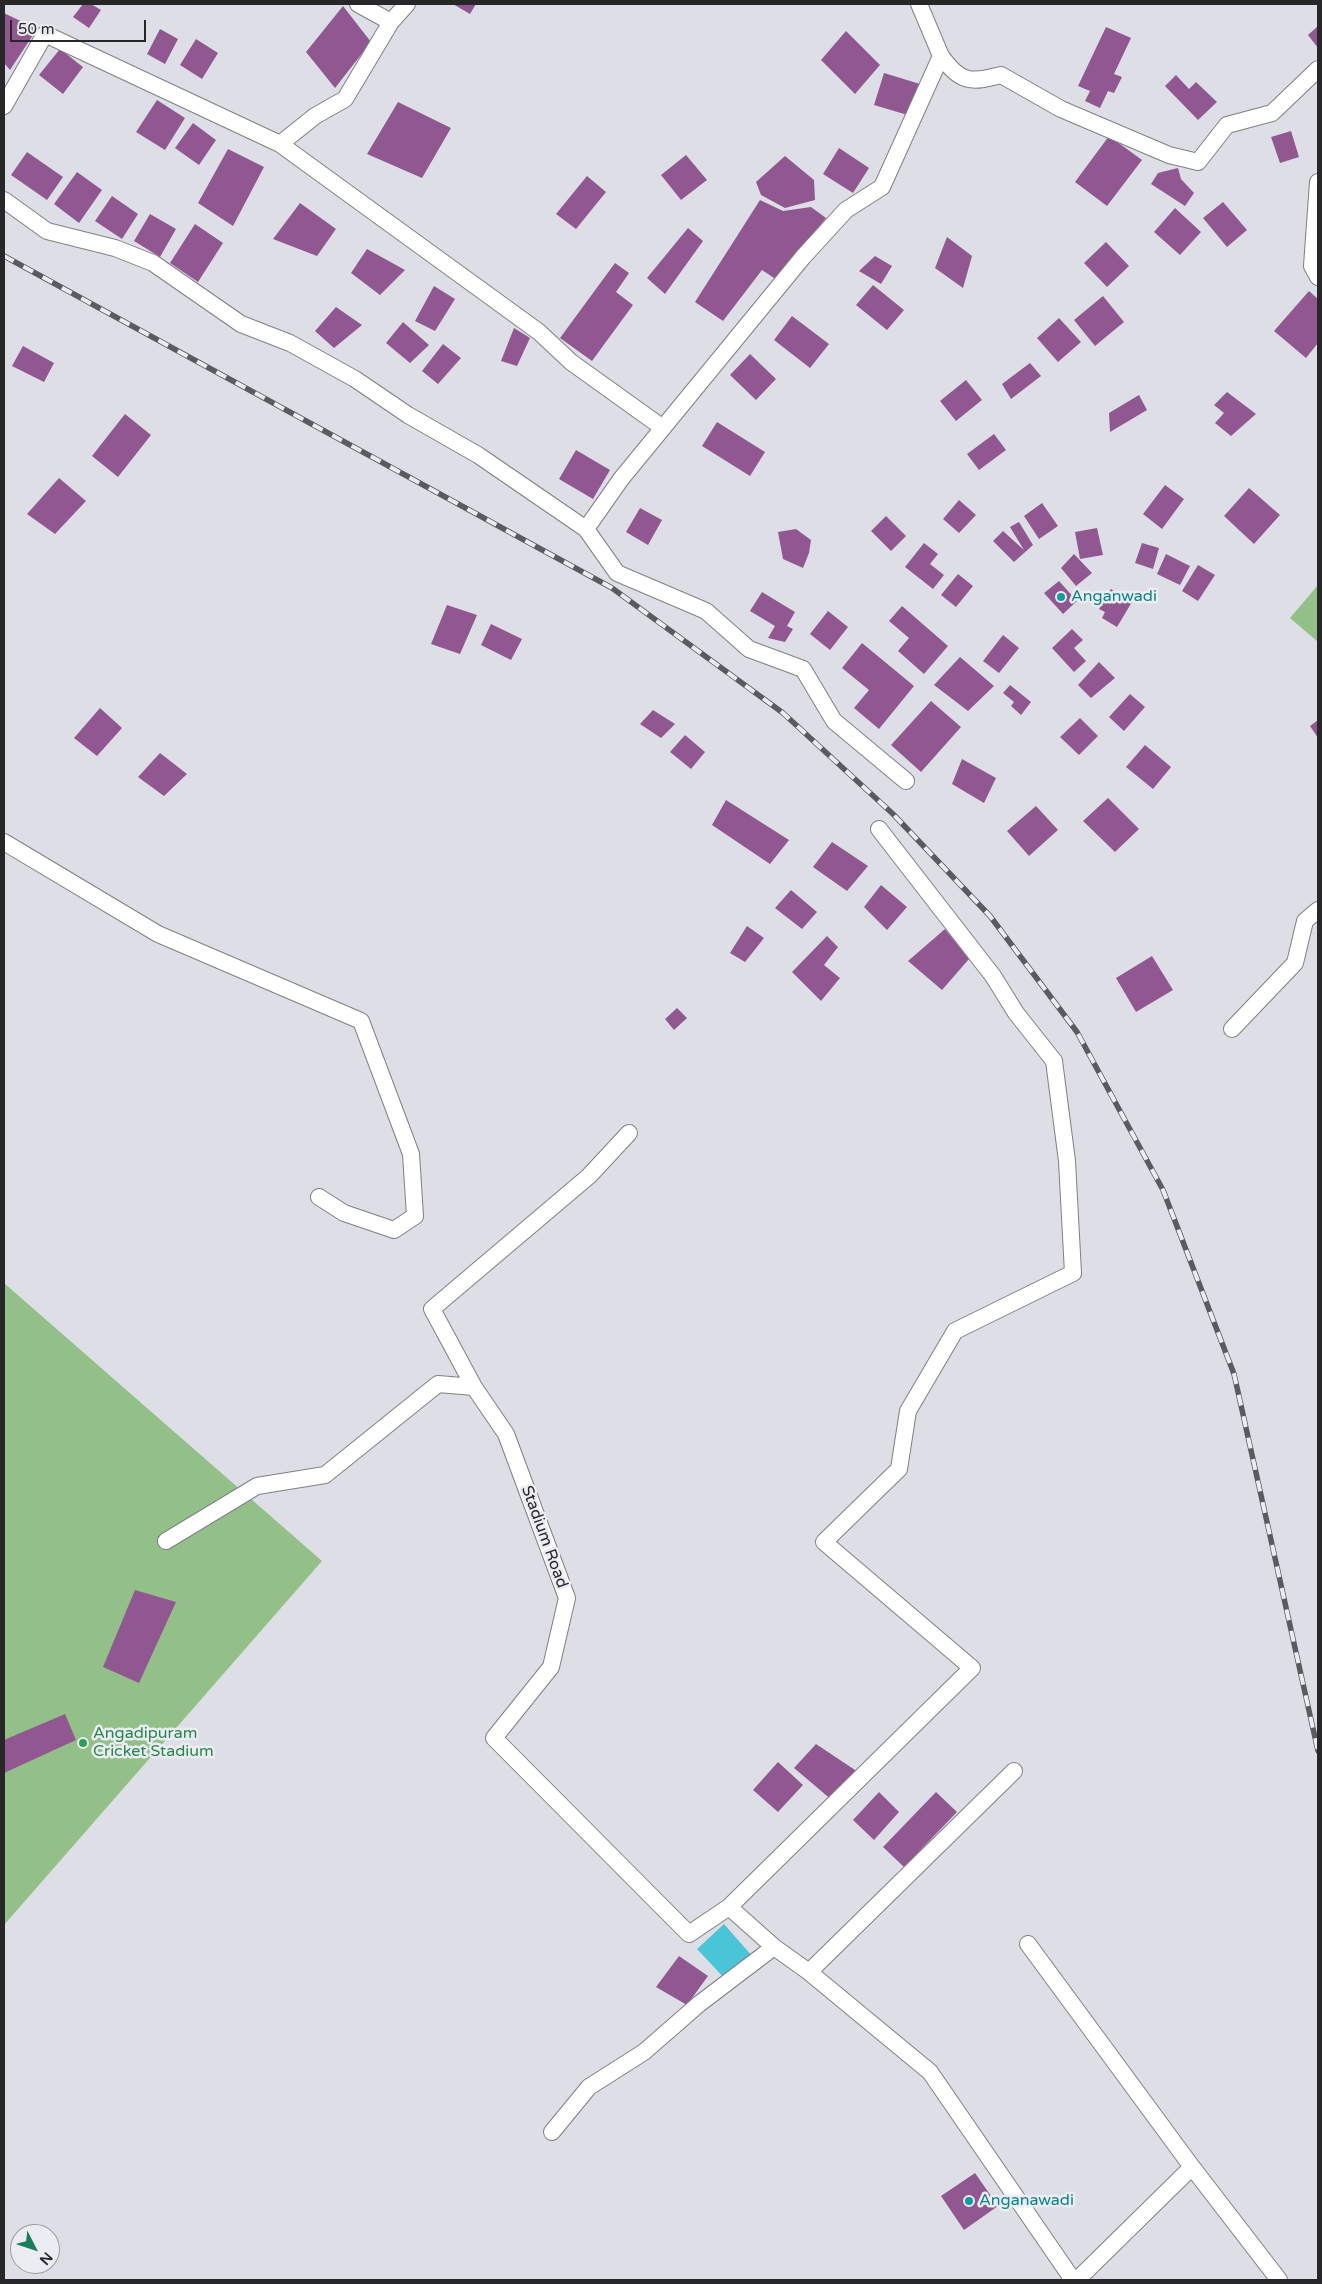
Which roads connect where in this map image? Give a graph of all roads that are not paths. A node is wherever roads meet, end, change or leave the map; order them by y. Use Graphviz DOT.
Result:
graph roads {
  1 [pos="358,4"];
  2 [pos="407,4"];
  3 [pos="919,4"];
  4 [pos="391,22"];
  5 [pos="941,56"];
  6 [pos="1318,69"];
  7 [pos="4,106"];
  8 [pos="280,144"];
  9 [pos="1318,182"];
  10 [pos="4,200"];
  11 [pos="1318,276"];
  12 [pos="663,428"];
  13 [pos="586,529"];
  14 [pos="906,781"];
  15 [pos="879,829"];
  16 [pos="4,842"];
  17 [pos="1318,910"];
  18 [pos="1232,1029"];
  19 [pos="629,1133"];
  20 [pos="318,1197"];
  21 [pos="474,1387"];
  22 [pos="166,1541"];
  23 [pos="1014,1771"];
  24 [pos="729,1906"];
  25 [pos="1028,1944"];
  26 [pos="774,1947"];
  27 [pos="809,1972"];
  28 [pos="552,2132"];
  29 [pos="1192,2167"];
  30 [pos="1073,2280"];
  31 [pos="1077,2280"];
  32 [pos="1279,2280"];
  1 -- 4 [label="street"];
  2 -- 4 [label="street"];
  3 -- 5 [label="street"];
  4 -- 8 [label="street"];
  5 -- 6 [label="street"];
  5 -- 12 [label="street"];
  7 -- 8 [label="street"];
  8 -- 12 [label="street"];
  9 -- 11 [label="street"];
  10 -- 13 [label="street"];
  12 -- 13 [label="street"];
  13 -- 14 [label="street"];
  15 -- 24 [label="street"];
  16 -- 20 [label="street"];
  17 -- 18 [label="street"];
  19 -- 21 [label="street"];
  21 -- 22 [label="street"];
  21 -- 24 [label="street, Stadium Road"];
  23 -- 27 [label="street"];
  24 -- 26 [label="street"];
  25 -- 29 [label="street"];
  26 -- 27 [label="street"];
  26 -- 28 [label="street"];
  27 -- 30 [label="street"];
  29 -- 31 [label="street"];
  29 -- 32 [label="street"];
}
